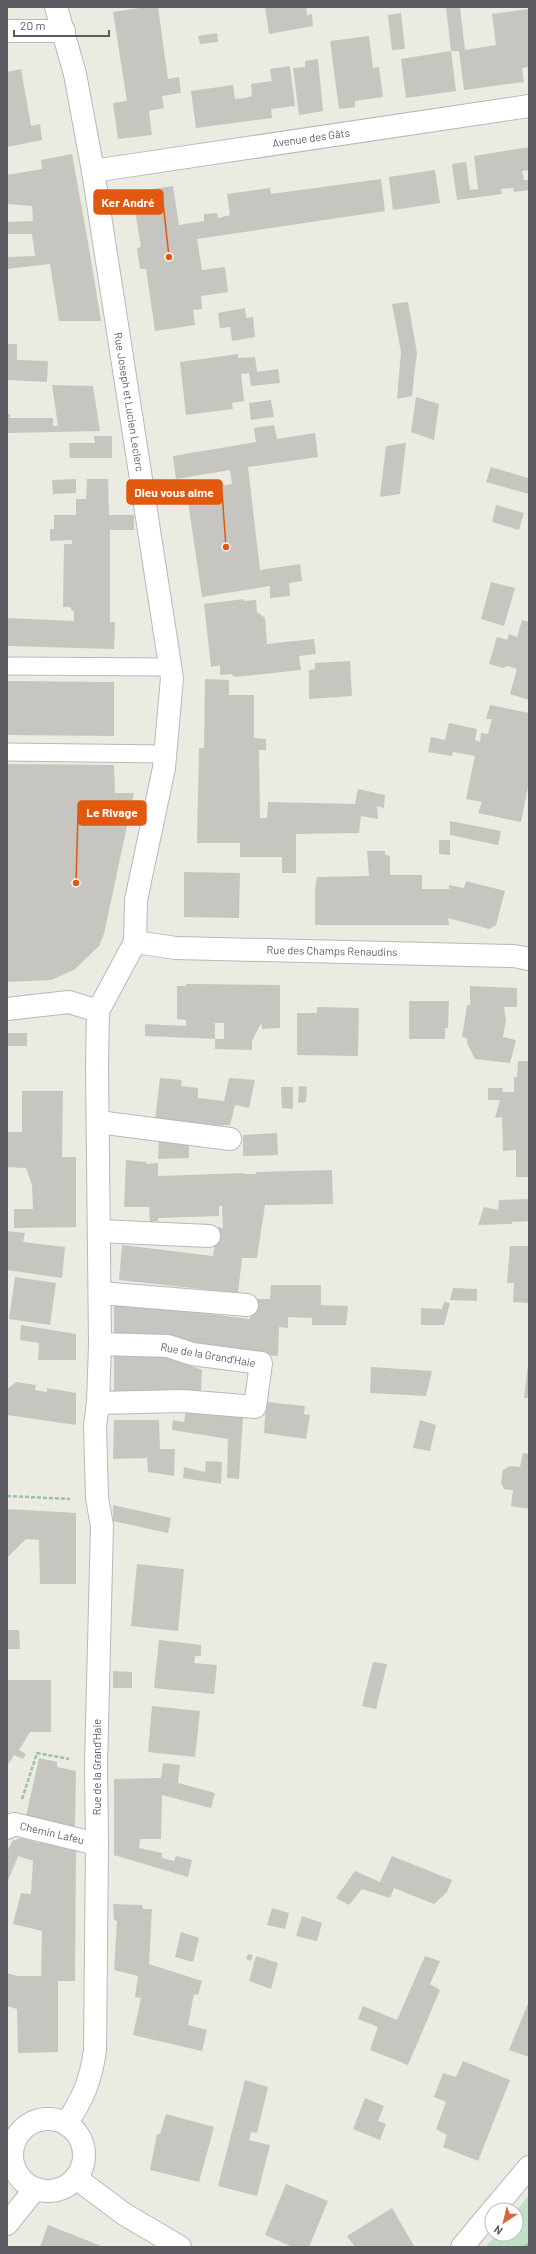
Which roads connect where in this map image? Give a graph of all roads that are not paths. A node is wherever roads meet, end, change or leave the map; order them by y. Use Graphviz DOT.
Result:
graph roads {
  1 [pos="56,7"];
  2 [pos="7,31"];
  3 [pos="64,31"];
  4 [pos="529,106"];
  5 [pos="93,171"];
  6 [pos="7,666"];
  7 [pos="170,667"];
  8 [pos="7,752"];
  9 [pos="165,754"];
  10 [pos="135,942"];
  11 [pos="529,959"];
  12 [pos="7,1010"];
  13 [pos="98,1011"];
  14 [pos="98,1122"];
  15 [pos="230,1139"];
  16 [pos="99,1231"];
  17 [pos="209,1236"];
  18 [pos="100,1293"];
  19 [pos="247,1305"];
  20 [pos="100,1344"];
  21 [pos="98,1403"];
  22 [pos="10,1826"];
  23 [pos="97,1844"];
  24 [pos="66,2124"];
  25 [pos="11,2140"];
  26 [pos="529,2167"];
  27 [pos="76,2178"];
  28 [pos="35,2189"];
  29 [pos="500,2202"];
  30 [pos="484,2221"];
  31 [pos="7,2224"];
  32 [pos="180,2247"];
  33 [pos="462,2247"];
  1 -- 3 [label="street, Rue Joseph et Lucien Leclerc"];
  2 -- 3 [label="street"];
  3 -- 5 [label="street, Rue Joseph et Lucien Leclerc"];
  4 -- 5 [label="street, Avenue des Gâts"];
  5 -- 7 [label="street, Rue Joseph et Lucien Leclerc"];
  6 -- 7 [label="lane"];
  7 -- 9 [label="street, Rue Joseph et Lucien Leclerc"];
  8 -- 9 [label="lane"];
  9 -- 10 [label="street, Rue Joseph et Lucien Leclerc"];
  10 -- 11 [label="street, Rue des Champs Renaudins"];
  10 -- 13 [label="street, Rue de la Grand'Haie"];
  12 -- 13 [label="street"];
  13 -- 14 [label="street, Rue de la Grand'Haie"];
  14 -- 15 [label="street"];
  14 -- 16 [label="street, Rue de la Grand'Haie"];
  16 -- 17 [label="street"];
  16 -- 18 [label="street, Rue de la Grand'Haie"];
  18 -- 19 [label="street"];
  18 -- 20 [label="street, Rue de la Grand'Haie"];
  20 -- 21 [label="street, Rue de la Grand'Haie"];
  20 -- 21 [label="street, Rue de la Grand'Haie"];
  21 -- 23 [label="street, Rue de la Grand'Haie"];
  22 -- 23 [label="street, Chemin Lafeu"];
  23 -- 24 [label="street, Rue de la Grand'Haie"];
  24 -- 25 [label="street"];
  24 -- 27 [label="street"];
  25 -- 28 [label="street"];
  26 -- 29 [label="street"];
  27 -- 28 [label="street"];
  27 -- 32 [label="street"];
  28 -- 31 [label="street"];
  30 -- 33 [label="street"];
}
